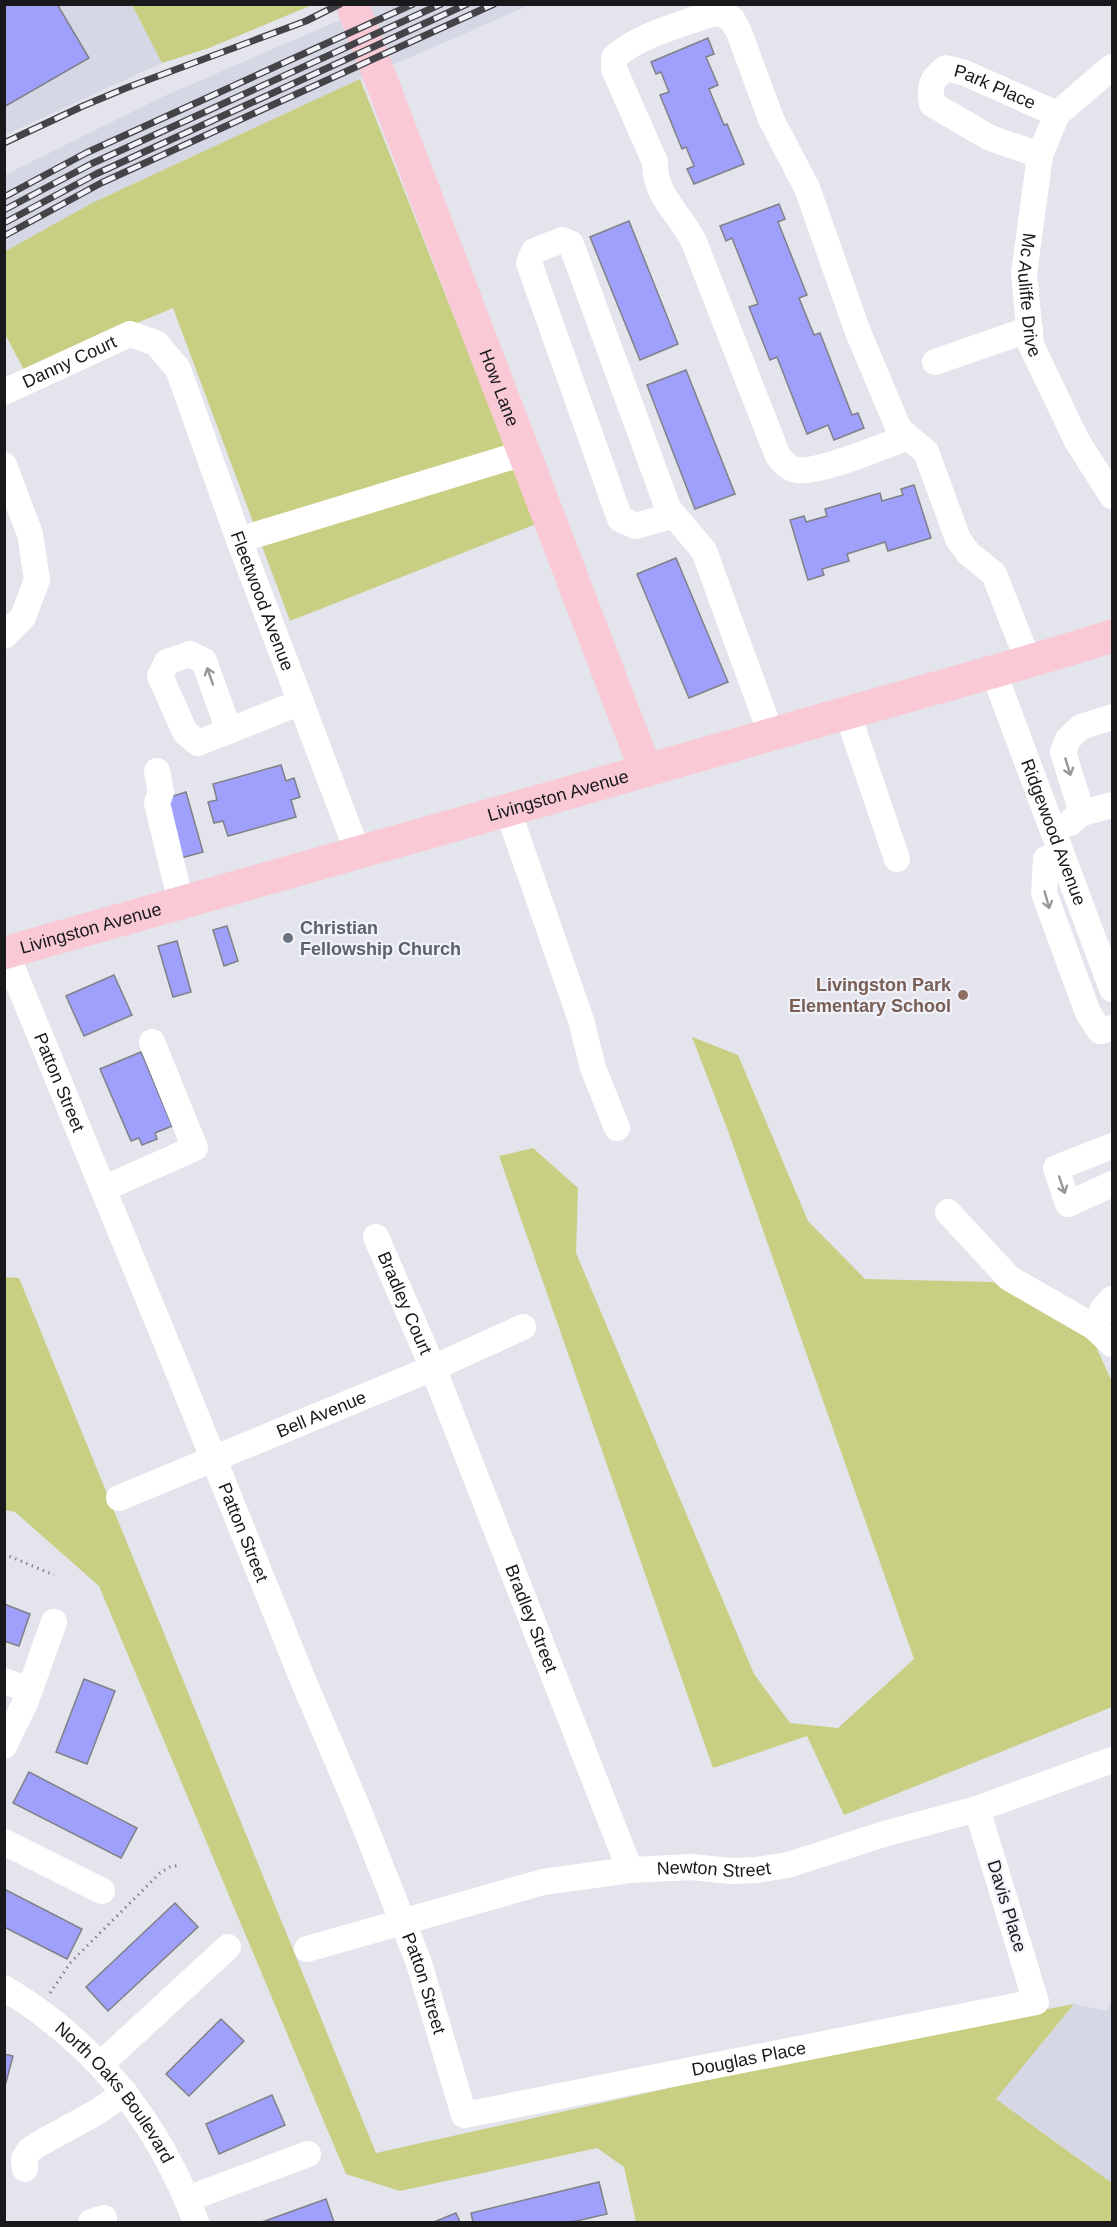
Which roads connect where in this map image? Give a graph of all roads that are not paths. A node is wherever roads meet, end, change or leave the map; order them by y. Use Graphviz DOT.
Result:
graph roads {
  1 [pos="352,4"];
  2 [pos="1113,67"];
  3 [pos="1057,114"];
  4 [pos="1040,155"];
  5 [pos="1030,329"];
  6 [pos="165,353"];
  7 [pos="935,362"];
  8 [pos="4,392"];
  9 [pos="906,438"];
  10 [pos="524,453"];
  11 [pos="4,465"];
  12 [pos="1113,496"];
  13 [pos="674,515"];
  14 [pos="239,540"];
  15 [pos="4,636"];
  16 [pos="1113,636"];
  17 [pos="1029,663"];
  18 [pos="994,673"];
  19 [pos="301,702"];
  20 [pos="847,712"];
  21 [pos="1113,717"];
  22 [pos="229,731"];
  23 [pos="771,734"];
  24 [pos="157,771"];
  25 [pos="646,771"];
  26 [pos="1113,805"];
  27 [pos="508,811"];
  28 [pos="1081,813"];
  29 [pos="1053,833"];
  30 [pos="358,853"];
  31 [pos="897,860"];
  32 [pos="181,903"];
  33 [pos="5,953"];
  34 [pos="1113,989"];
  35 [pos="1113,1028"];
  36 [pos="152,1042"];
  37 [pos="617,1128"];
  38 [pos="1113,1146"];
  39 [pos="1113,1184"];
  40 [pos="103,1189"];
  41 [pos="948,1212"];
  42 [pos="376,1237"];
  43 [pos="1113,1299"];
  44 [pos="523,1327"];
  45 [pos="1094,1327"];
  46 [pos="1113,1344"];
  47 [pos="433,1368"];
  48 [pos="214,1459"];
  49 [pos="119,1498"];
  50 [pos="54,1622"];
  51 [pos="4,1681"];
  52 [pos="30,1690"];
  53 [pos="4,1746"];
  54 [pos="1113,1760"];
  55 [pos="977,1809"];
  56 [pos="4,1842"];
  57 [pos="630,1870"];
  58 [pos="102,1891"];
  59 [pos="402,1921"];
  60 [pos="228,1947"];
  61 [pos="307,1949"];
  62 [pos="4,1988"];
  63 [pos="1036,2002"];
  64 [pos="101,2064"];
  65 [pos="125,2093"];
  66 [pos="465,2115"];
  67 [pos="308,2154"];
  68 [pos="25,2169"];
  69 [pos="187,2199"];
  70 [pos="196,2223"];
  1 -- 10 [label="main road, How Lane"];
  2 -- 3 [label="street, Mc Auliffe Drive"];
  3 -- 4 [label="street, Mc Auliffe Drive"];
  3 -- 4 [label="street, Park Place"];
  4 -- 5 [label="street, Mc Auliffe Drive"];
  5 -- 7 [label="street"];
  5 -- 12 [label="street, Mc Auliffe Drive"];
  6 -- 8 [label="street, Danny Court"];
  6 -- 14 [label="street, Fleetwood Avenue"];
  9 -- 9 [label="street"];
  9 -- 17 [label="street"];
  10 -- 14 [label="street"];
  10 -- 25 [label="main road, How Lane"];
  11 -- 15 [label="street"];
  13 -- 13 [label="street"];
  13 -- 23 [label="street"];
  14 -- 19 [label="street, Fleetwood Avenue"];
  16 -- 17 [label="main road, Livingston Avenue"];
  17 -- 18 [label="main road, Livingston Avenue"];
  18 -- 20 [label="main road, Livingston Avenue"];
  18 -- 29 [label="street, Ridgewood Avenue"];
  19 -- 22 [label="street"];
  19 -- 30 [label="street, Fleetwood Avenue"];
  20 -- 23 [label="main road, Livingston Avenue"];
  20 -- 31 [label="street"];
  21 -- 28 [label="street, one-way"];
  23 -- 25 [label="main road, Livingston Avenue"];
  24 -- 32 [label="street"];
  25 -- 27 [label="main road, Livingston Avenue"];
  26 -- 28 [label="street"];
  27 -- 30 [label="main road, Livingston Avenue"];
  27 -- 37 [label="street"];
  28 -- 29 [label="street"];
  29 -- 34 [label="street, Ridgewood Avenue"];
  29 -- 35 [label="street, one-way"];
  30 -- 32 [label="main road, Livingston Avenue"];
  32 -- 33 [label="main road, Livingston Avenue"];
  33 -- 40 [label="street, Patton Street"];
  36 -- 40 [label="street"];
  38 -- 39 [label="street, one-way"];
  40 -- 48 [label="street, Patton Street"];
  41 -- 45 [label="street"];
  42 -- 47 [label="street, Bradley Court"];
  43 -- 45 [label="street"];
  44 -- 47 [label="street, Bell Avenue"];
  45 -- 46 [label="street"];
  47 -- 48 [label="street, Bell Avenue"];
  47 -- 57 [label="street, Bradley Street"];
  48 -- 49 [label="street, Bell Avenue"];
  48 -- 59 [label="street, Patton Street"];
  50 -- 52 [label="street"];
  51 -- 52 [label="street"];
  52 -- 53 [label="street"];
  54 -- 55 [label="street, Newton Street"];
  55 -- 57 [label="street, Newton Street"];
  55 -- 63 [label="street, Davis Place"];
  56 -- 58 [label="street"];
  57 -- 59 [label="street, Newton Street"];
  59 -- 61 [label="street, Newton Street"];
  59 -- 66 [label="street, Patton Street"];
  60 -- 64 [label="street"];
  62 -- 64 [label="street, North Oaks Boulevard"];
  63 -- 66 [label="street, Douglas Place"];
  64 -- 65 [label="street, North Oaks Boulevard"];
  65 -- 68 [label="street"];
  65 -- 69 [label="street, North Oaks Boulevard"];
  67 -- 69 [label="street"];
  69 -- 70 [label="street, North Oaks Boulevard"];
}
